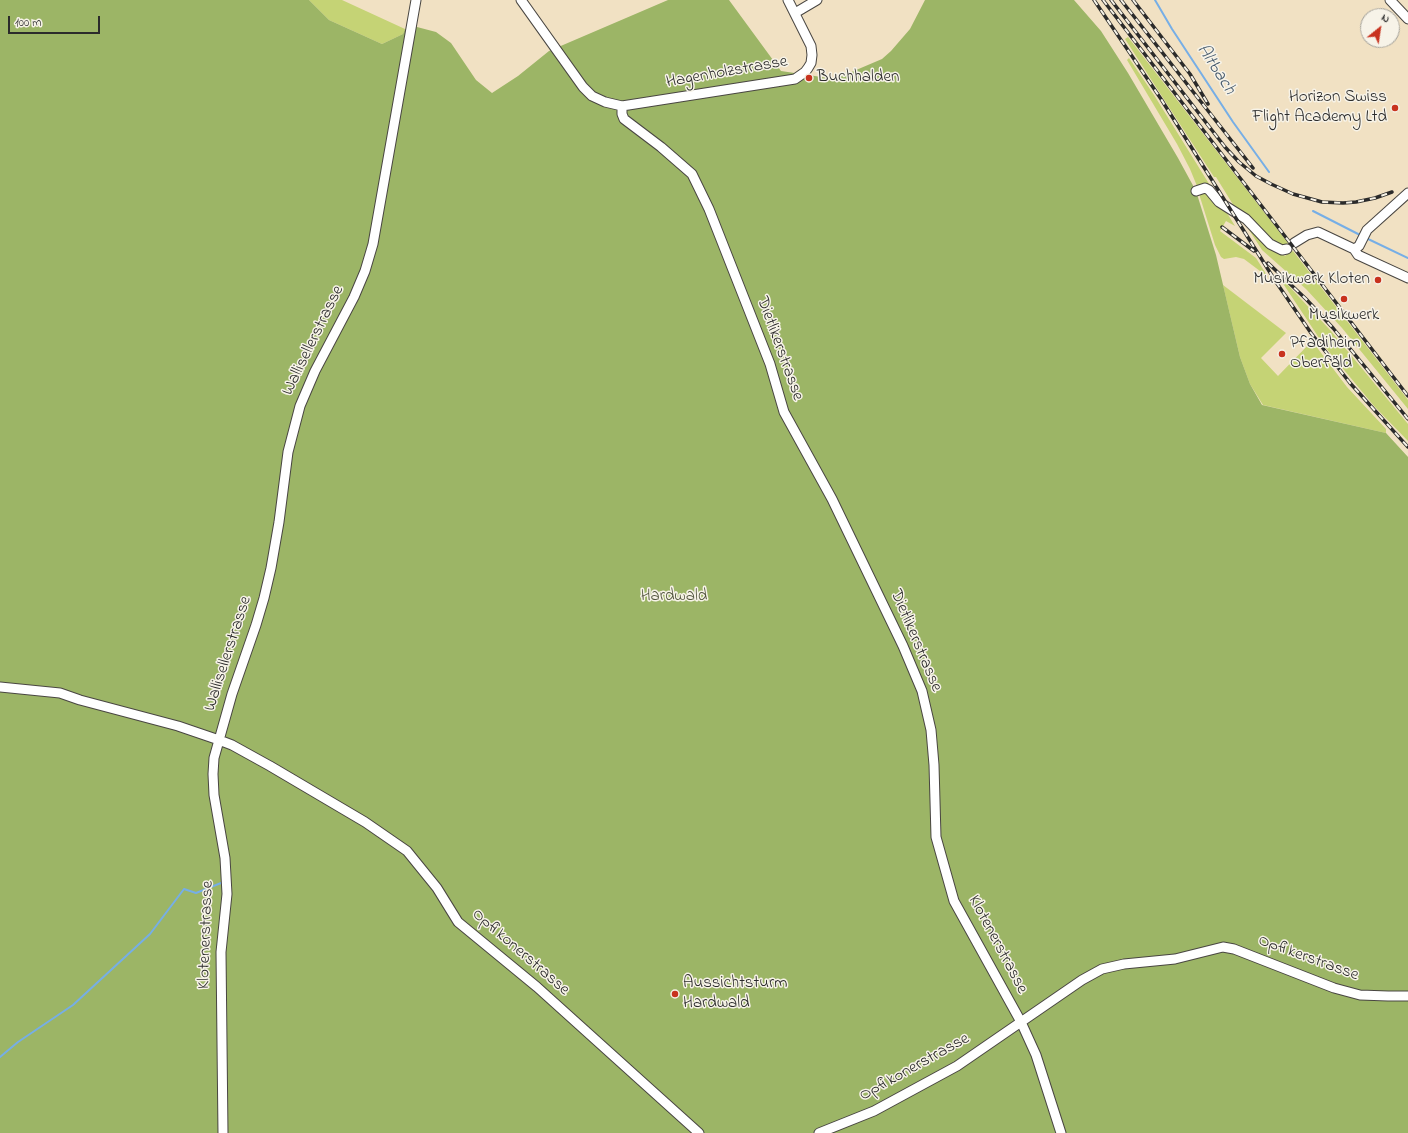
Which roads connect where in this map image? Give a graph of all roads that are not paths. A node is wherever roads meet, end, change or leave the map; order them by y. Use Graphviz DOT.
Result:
graph roads {
  1 [pos="416,0"];
  2 [pos="522,0"];
  3 [pos="788,0"];
  4 [pos="817,0"];
  5 [pos="1390,0"];
  6 [pos="795,12"];
  7 [pos="1408,19"];
  8 [pos="622,106"];
  9 [pos="1196,192"];
  10 [pos="1408,193"];
  11 [pos="1357,246"];
  12 [pos="1408,278"];
  13 [pos="0,687"];
  14 [pos="219,740"];
  15 [pos="934,765"];
  16 [pos="1223,946"];
  17 [pos="1408,996"];
  18 [pos="1021,1022"];
  19 [pos="224,1133"];
  20 [pos="699,1133"];
  21 [pos="819,1133"];
  22 [pos="1061,1133"];
  1 -- 14 [label="street, Wallisellerstrasse"];
  2 -- 8 [label="street"];
  3 -- 6 [label="street, Hagenholzstrasse"];
  4 -- 6 [label="street"];
  5 -- 7 [label="street"];
  6 -- 8 [label="street, Hagenholzstrasse"];
  8 -- 15 [label="street, Dietlikerstrasse"];
  9 -- 11 [label="street"];
  10 -- 11 [label="street"];
  11 -- 12 [label="street"];
  13 -- 14 [label="street, Opfikonerstrasse"];
  14 -- 19 [label="street, Klotenerstrasse"];
  14 -- 20 [label="street, Opfikonerstrasse"];
  15 -- 18 [label="street, Klotenerstrasse"];
  16 -- 17 [label="street, Opfikerstrasse"];
  16 -- 18 [label="street, Opfikonerstrasse"];
  18 -- 21 [label="street, Opfikonerstrasse"];
  18 -- 22 [label="street, Klotenerstrasse"];
}
